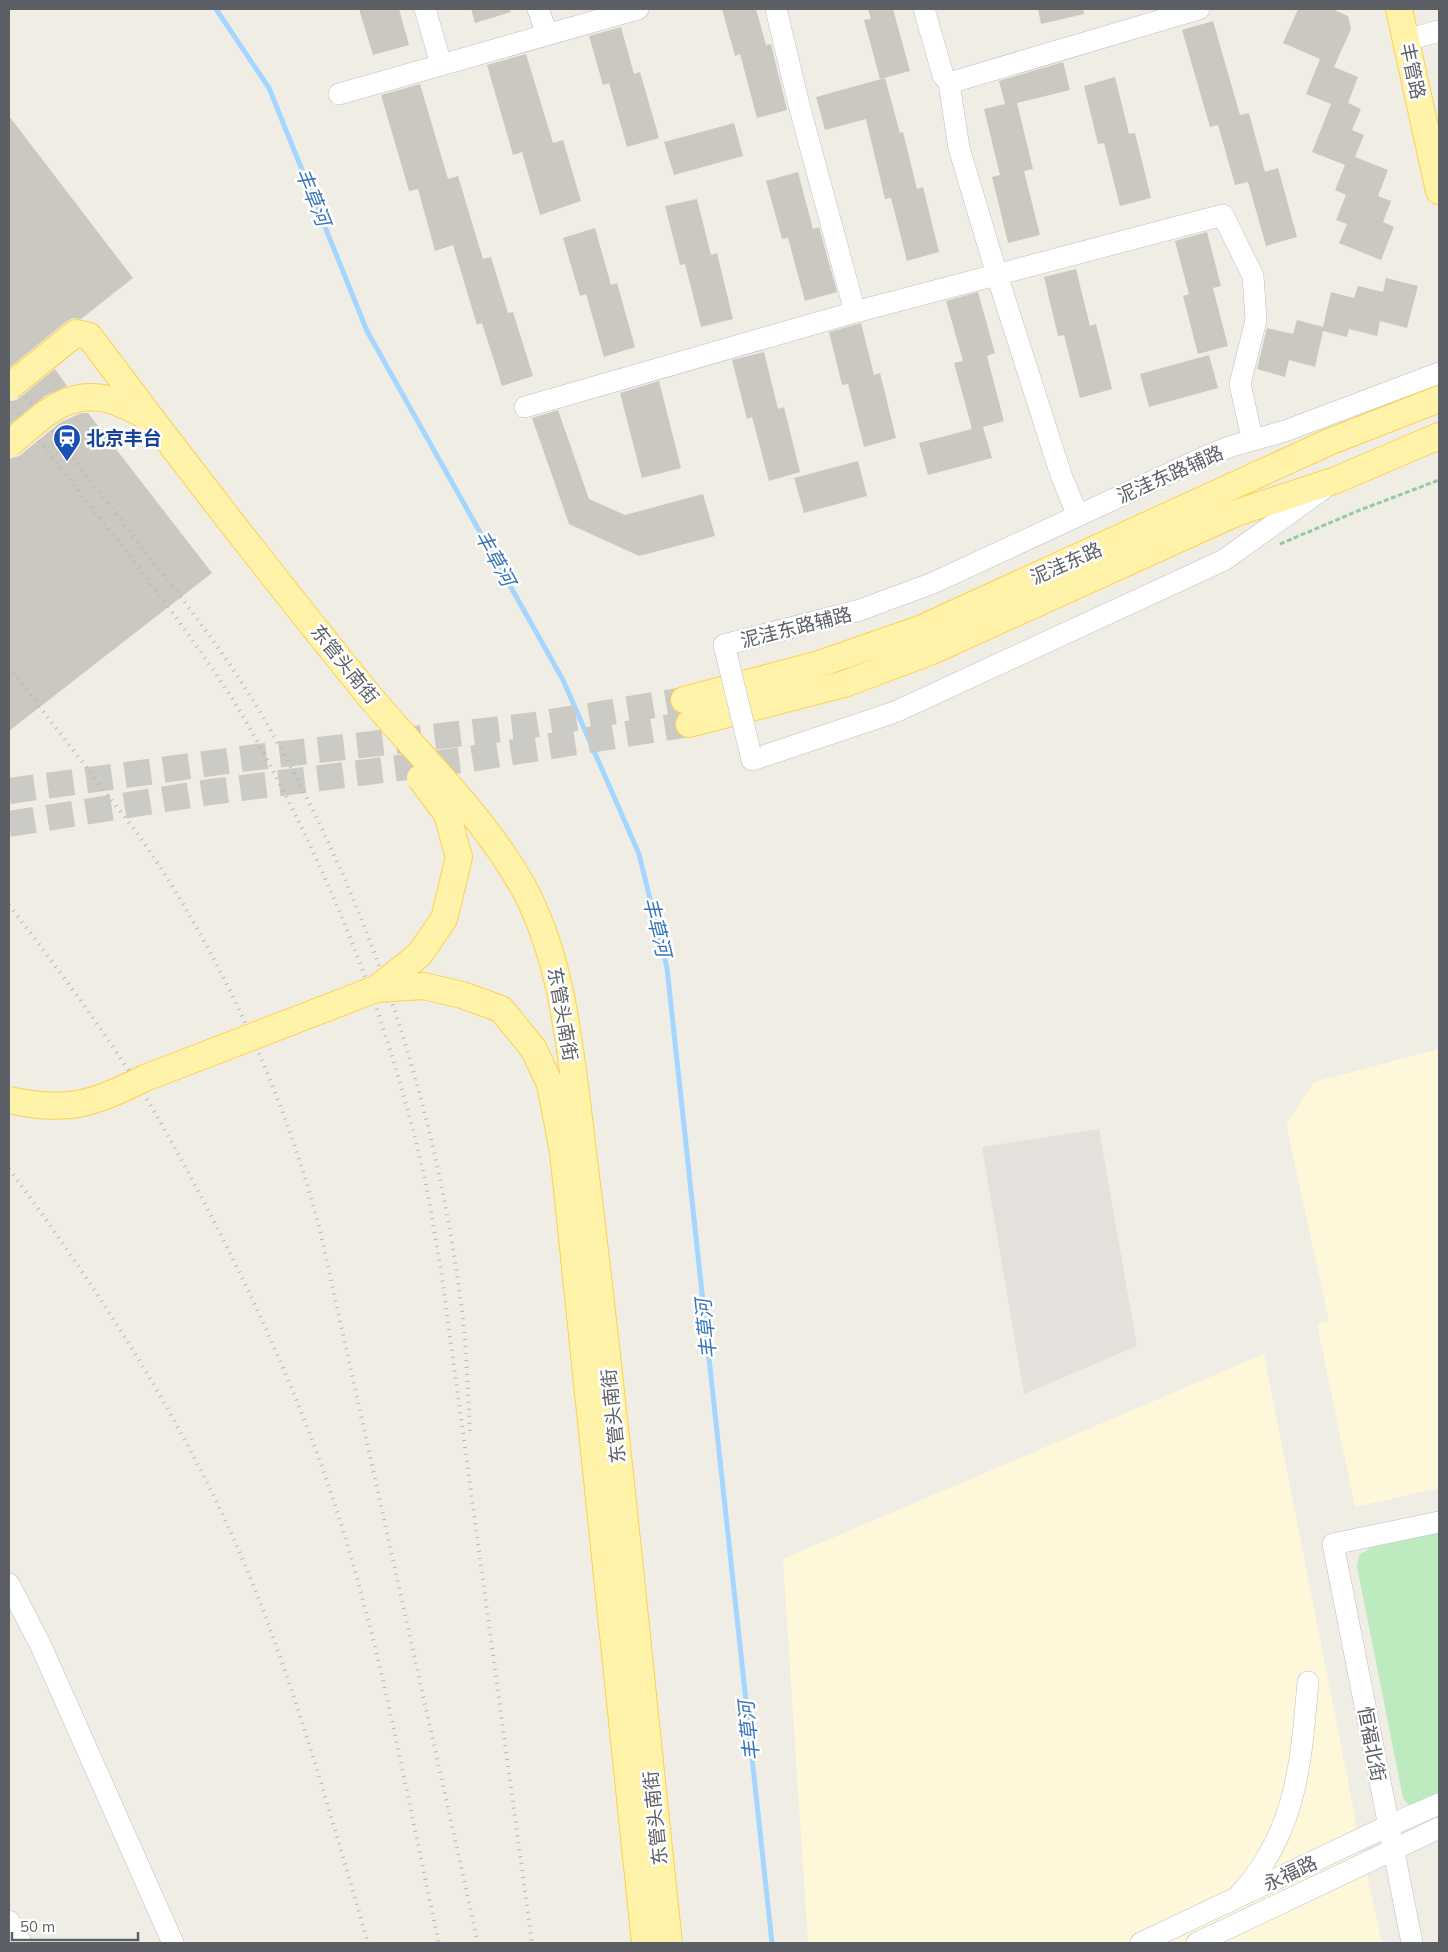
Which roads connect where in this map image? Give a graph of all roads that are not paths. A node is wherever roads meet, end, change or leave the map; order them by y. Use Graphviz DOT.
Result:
graph roads {
  1 [pos="425,9"];
  2 [pos="538,9"];
  3 [pos="638,9"];
  4 [pos="776,9"];
  5 [pos="924,9"];
  6 [pos="1199,9"];
  7 [pos="1399,9"];
  8 [pos="1411,9"];
  9 [pos="546,34"];
  10 [pos="1428,34"];
  11 [pos="441,64"];
  12 [pos="949,83"];
  13 [pos="339,94"];
  14 [pos="1439,140"];
  15 [pos="1439,191"];
  16 [pos="997,275"];
  17 [pos="856,312"];
  18 [pos="1439,373"];
  19 [pos="9,387"];
  20 [pos="1439,399"];
  21 [pos="525,407"];
  22 [pos="1250,429"];
  23 [pos="1439,436"];
  24 [pos="9,444"];
  25 [pos="177,453"];
  26 [pos="1336,480"];
  27 [pos="1078,516"];
  28 [pos="366,692"];
  29 [pos="376,988"];
  30 [pos="9,1100"];
  31 [pos="1439,1522"];
  32 [pos="9,1584"];
  33 [pos="1308,1682"];
  34 [pos="1439,1804"];
  35 [pos="1388,1826"];
  36 [pos="1439,1828"];
  37 [pos="1393,1850"];
  38 [pos="1235,1899"];
  39 [pos="9,1920"];
  40 [pos="1177,1935"];
  41 [pos="1151,1941"];
  42 [pos="21,1943"];
  43 [pos="173,1943"];
  44 [pos="645,1943"];
  45 [pos="669,1943"];
  46 [pos="1197,1943"];
  47 [pos="1412,1943"];
  1 -- 11 [label="street"];
  2 -- 9 [label="street"];
  3 -- 9 [label="street"];
  4 -- 17 [label="street"];
  5 -- 12 [label="street"];
  6 -- 12 [label="street"];
  7 -- 15 [label="main road, 丰管路"];
  8 -- 10 [label="main road, 丰管路"];
  9 -- 11 [label="street"];
  10 -- 14 [label="main road, 丰管路"];
  11 -- 13 [label="street"];
  12 -- 16 [label="street"];
  16 -- 17 [label="street"];
  16 -- 22 [label="street"];
  16 -- 27 [label="street"];
  17 -- 21 [label="street"];
  18 -- 27 [label="street, 泥洼东路辅路"];
  19 -- 25 [label="main road, 东管头南街, bridge"];
  20 -- 26 [label="main road, 泥洼东路"];
  23 -- 26 [label="main road, 泥洼东路"];
  24 -- 25 [label="main road, bridge"];
  25 -- 28 [label="main road, 东管头南街, bridge"];
  26 -- 27 [label="street, 泥洼东路辅路, bridge"];
  28 -- 29 [label="main road, bridge"];
  28 -- 45 [label="main road, 东管头南街, bridge"];
  29 -- 30 [label="main road, bridge"];
  29 -- 44 [label="main road, 东管头南街, bridge"];
  31 -- 35 [label="street, 恒福北街"];
  32 -- 43 [label="street"];
  33 -- 38 [label="street"];
  34 -- 35 [label="street, 永福路"];
  35 -- 37 [label="street, 恒福北街"];
  35 -- 38 [label="street, 永福路"];
  36 -- 37 [label="street, 永福路"];
  37 -- 46 [label="street, 永福路"];
  37 -- 47 [label="street, 恒福北街"];
  38 -- 40 [label="street, 永福路"];
  39 -- 42 [label="street"];
  40 -- 41 [label="street, 永福路"];
}
